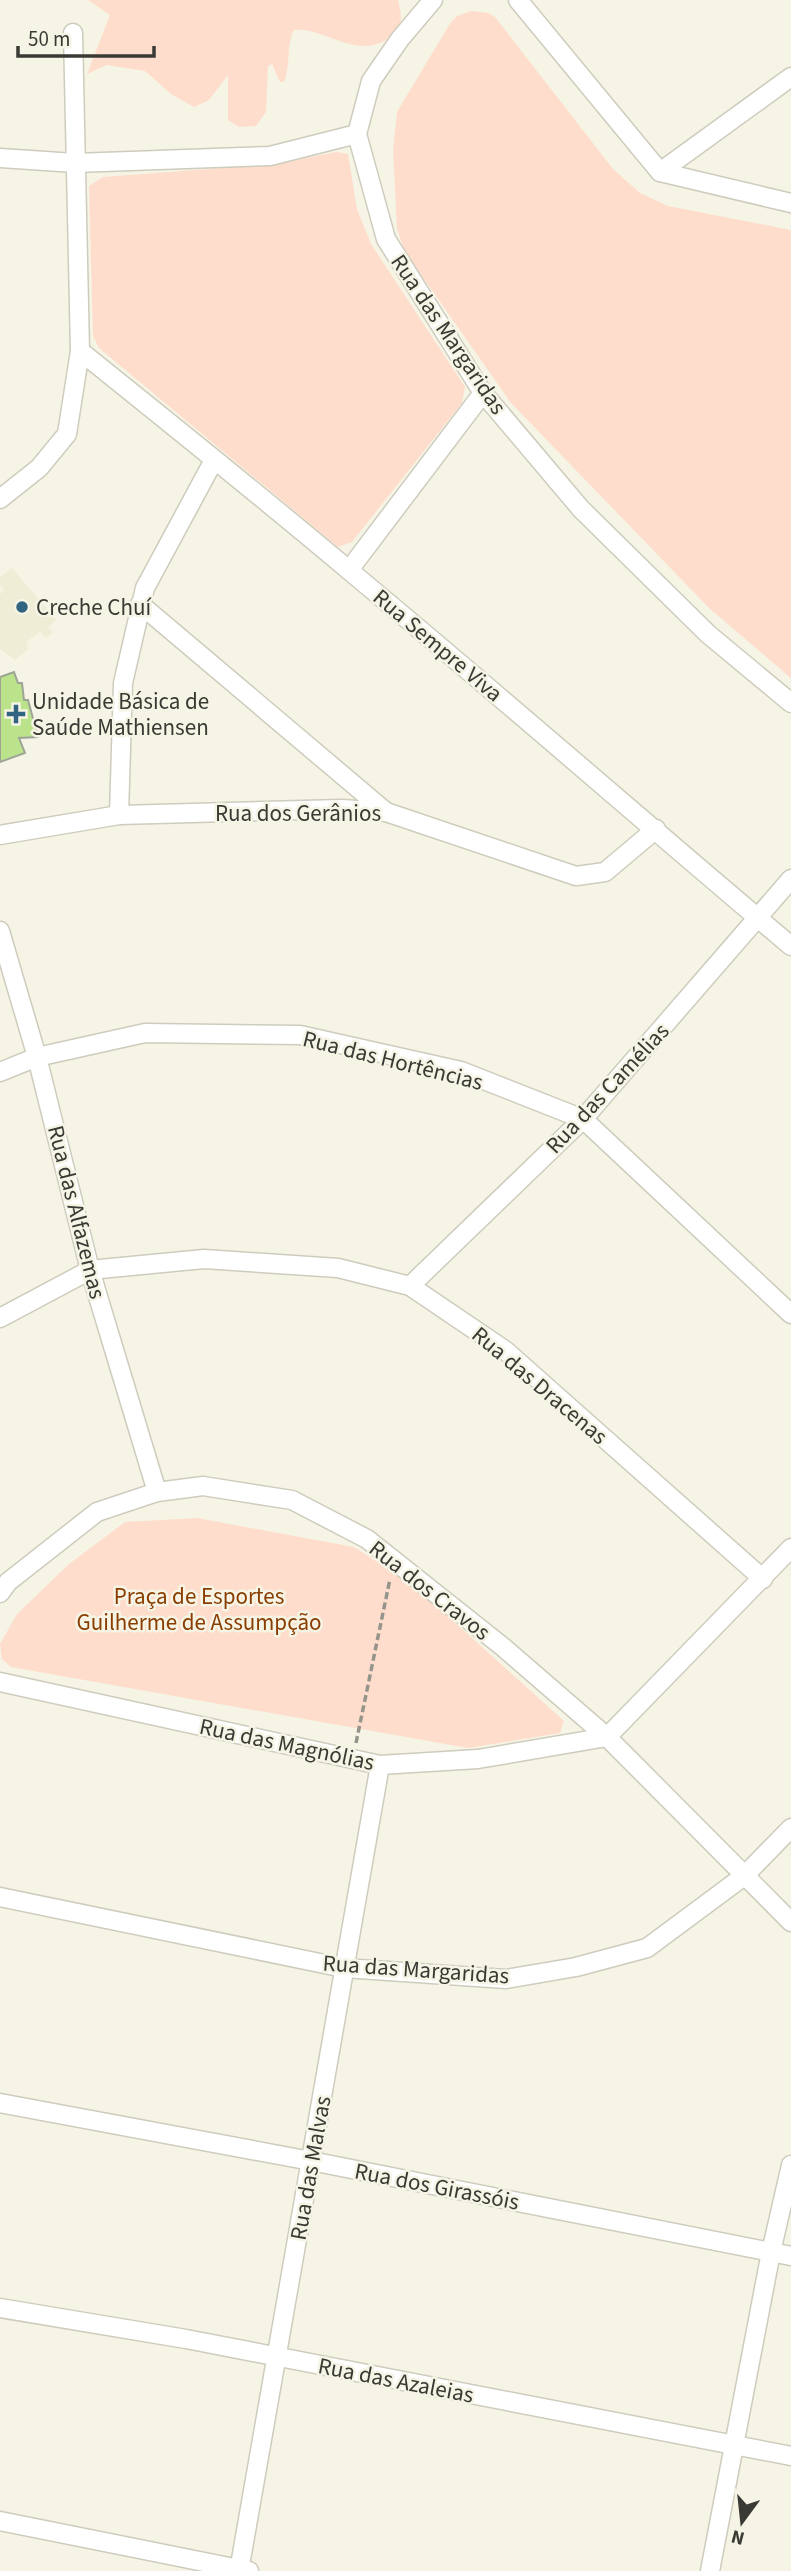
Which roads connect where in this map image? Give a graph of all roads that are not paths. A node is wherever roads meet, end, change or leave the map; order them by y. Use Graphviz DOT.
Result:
graph roads {
  1 [pos="433,0"];
  2 [pos="518,0"];
  3 [pos="73,33"];
  4 [pos="791,77"];
  5 [pos="357,134"];
  6 [pos="0,158"];
  7 [pos="75,163"];
  8 [pos="660,172"];
  9 [pos="791,203"];
  10 [pos="80,351"];
  11 [pos="483,393"];
  12 [pos="214,460"];
  13 [pos="0,499"];
  14 [pos="349,570"];
  15 [pos="140,604"];
  16 [pos="791,703"];
  17 [pos="386,811"];
  18 [pos="119,814"];
  19 [pos="656,829"];
  20 [pos="0,835"];
  21 [pos="791,879"];
  22 [pos="758,918"];
  23 [pos="0,931"];
  24 [pos="791,946"];
  25 [pos="37,1057"];
  26 [pos="0,1072"];
  27 [pos="583,1119"];
  28 [pos="90,1270"];
  29 [pos="410,1286"];
  30 [pos="791,1314"];
  31 [pos="0,1318"];
  32 [pos="157,1492"];
  33 [pos="791,1548"];
  34 [pos="763,1579"];
  35 [pos="0,1592"];
  36 [pos="0,1682"];
  37 [pos="607,1737"];
  38 [pos="380,1765"];
  39 [pos="791,1828"];
  40 [pos="744,1876"];
  41 [pos="0,1897"];
  42 [pos="791,1922"];
  43 [pos="344,1968"];
  44 [pos="0,2103"];
  45 [pos="311,2161"];
  46 [pos="791,2165"];
  47 [pos="771,2252"];
  48 [pos="791,2256"];
  49 [pos="0,2308"];
  50 [pos="276,2357"];
  51 [pos="734,2444"];
  52 [pos="791,2456"];
  53 [pos="0,2521"];
  54 [pos="243,2570"];
  55 [pos="710,2571"];
  1 -- 5 [label="street"];
  2 -- 8 [label="street"];
  3 -- 7 [label="street"];
  4 -- 8 [label="street"];
  5 -- 7 [label="street"];
  5 -- 11 [label="street, Rua das Margaridas"];
  6 -- 7 [label="street"];
  7 -- 10 [label="street"];
  8 -- 9 [label="street"];
  10 -- 12 [label="street, Rua Sempre Viva"];
  10 -- 13 [label="street"];
  11 -- 14 [label="street"];
  11 -- 16 [label="street, Rua das Margaridas"];
  12 -- 14 [label="street, Rua Sempre Viva"];
  12 -- 15 [label="street"];
  14 -- 19 [label="street, Rua Sempre Viva"];
  15 -- 17 [label="street"];
  15 -- 18 [label="street"];
  17 -- 18 [label="street, Rua dos Gerânios"];
  17 -- 19 [label="street, Rua dos Gerânios"];
  18 -- 20 [label="street, Rua dos Gerânios"];
  19 -- 22 [label="street, Rua Sempre Viva"];
  21 -- 22 [label="street, Rua das Camélias"];
  22 -- 24 [label="street, Rua Sempre Viva"];
  22 -- 27 [label="street, Rua das Camélias"];
  23 -- 25 [label="street, Rua das Alfazemas"];
  25 -- 26 [label="street, Rua das Hortências"];
  25 -- 27 [label="street, Rua das Hortências"];
  25 -- 28 [label="street, Rua das Alfazemas"];
  27 -- 29 [label="street, Rua das Camélias"];
  27 -- 30 [label="street, Rua das Hortências"];
  28 -- 29 [label="street, Rua das Dracenas"];
  28 -- 31 [label="street, Rua das Dracenas"];
  28 -- 32 [label="street, Rua das Alfazemas"];
  29 -- 34 [label="street, Rua das Dracenas"];
  32 -- 35 [label="street, Rua dos Cravos"];
  32 -- 37 [label="street, Rua dos Cravos"];
  33 -- 34 [label="street"];
  34 -- 37 [label="street"];
  36 -- 38 [label="street, Rua das Magnólias"];
  37 -- 38 [label="street, Rua das Magnólias"];
  37 -- 40 [label="street, Rua dos Cravos"];
  38 -- 43 [label="street, Rua das Malvas"];
  39 -- 40 [label="street, Rua das Margaridas"];
  40 -- 42 [label="street, Rua dos Cravos"];
  40 -- 43 [label="street, Rua das Margaridas"];
  41 -- 43 [label="street, Rua das Margaridas"];
  43 -- 45 [label="street, Rua das Malvas"];
  44 -- 45 [label="street, Rua dos Girassóis"];
  45 -- 47 [label="street, Rua dos Girassóis"];
  45 -- 50 [label="street, Rua das Malvas"];
  46 -- 47 [label="street"];
  47 -- 48 [label="street, Rua dos Girassóis"];
  47 -- 51 [label="street"];
  49 -- 50 [label="street, Rua das Azaleias"];
  50 -- 51 [label="street, Rua das Azaleias"];
  50 -- 54 [label="street, Rua das Malvas"];
  51 -- 52 [label="street, Rua das Azaleias"];
  51 -- 55 [label="street"];
  53 -- 54 [label="street"];
}
